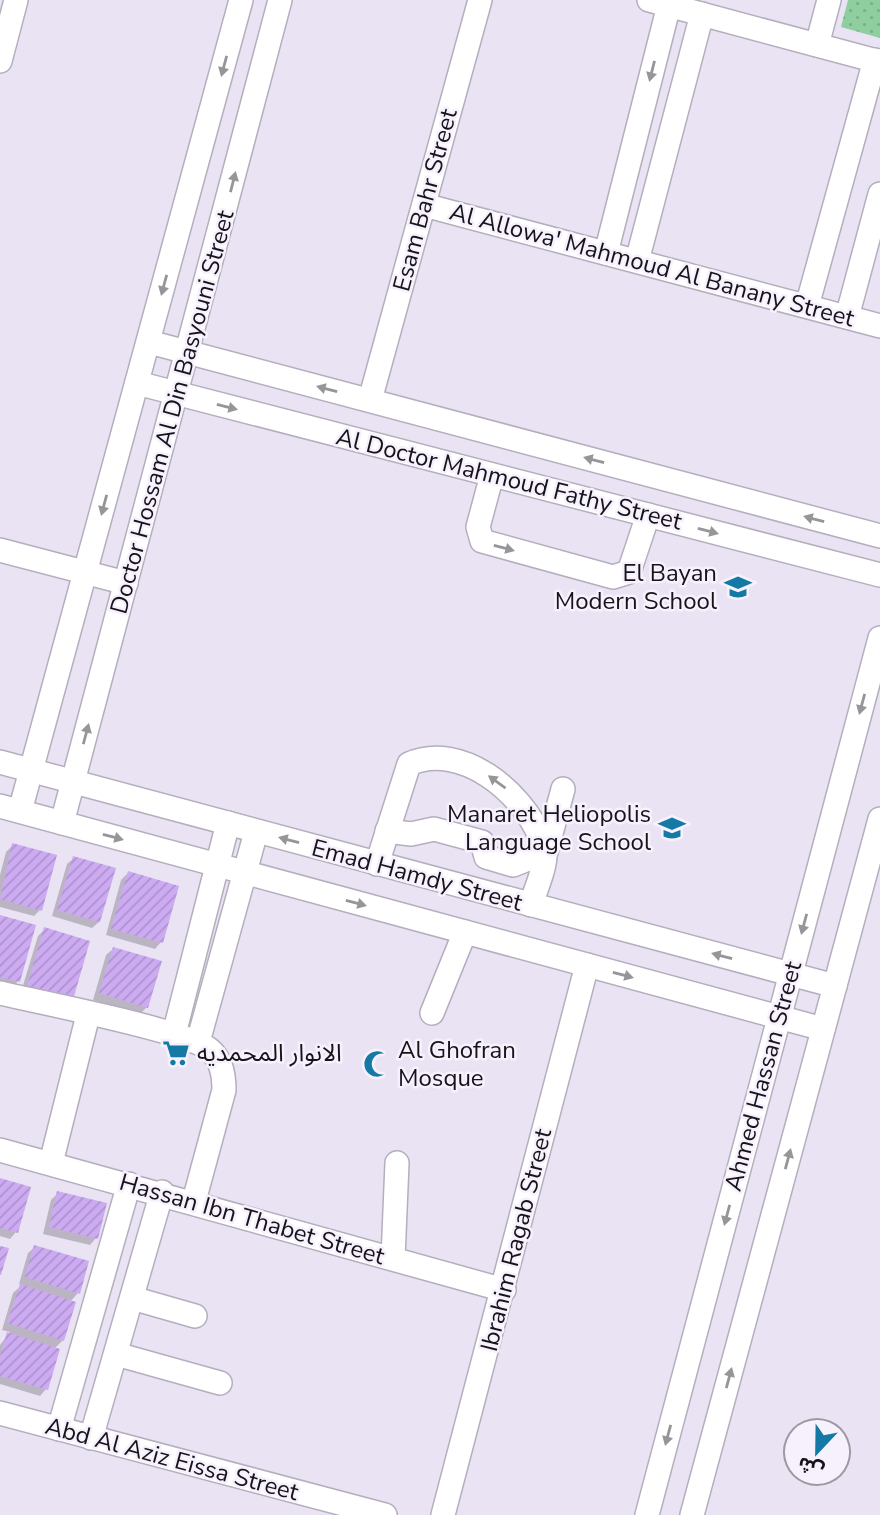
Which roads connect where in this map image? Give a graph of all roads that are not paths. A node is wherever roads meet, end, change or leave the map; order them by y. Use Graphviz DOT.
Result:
graph roads {
  1 [pos="16,0"];
  2 [pos="242,0"];
  3 [pos="280,0"];
  4 [pos="480,0"];
  5 [pos="829,0"];
  6 [pos="659,3"];
  7 [pos="702,14"];
  8 [pos="817,45"];
  9 [pos="0,61"];
  10 [pos="878,61"];
  11 [pos="880,194"];
  12 [pos="424,205"];
  13 [pos="606,253"];
  14 [pos="637,261"];
  15 [pos="807,306"];
  16 [pos="847,317"];
  17 [pos="880,326"];
  18 [pos="149,341"];
  19 [pos="189,352"];
  20 [pos="137,383"];
  21 [pos="177,394"];
  22 [pos="370,400"];
  23 [pos="492,475"];
  24 [pos="648,515"];
  25 [pos="880,537"];
  26 [pos="0,550"];
  27 [pos="85,572"];
  28 [pos="880,575"];
  29 [pos="126,583"];
  30 [pos="880,638"];
  31 [pos="0,762"];
  32 [pos="31,771"];
  33 [pos="74,782"];
  34 [pos="563,789"];
  35 [pos="10,809"];
  36 [pos="880,819"];
  37 [pos="62,823"];
  38 [pos="228,823"];
  39 [pos="387,831"];
  40 [pos="256,832"];
  41 [pos="545,852"];
  42 [pos="377,864"];
  43 [pos="217,865"];
  44 [pos="245,873"];
  45 [pos="531,905"];
  46 [pos="465,932"];
  47 [pos="587,965"];
  48 [pos="790,974"];
  49 [pos="835,986"];
  50 [pos="0,993"];
  51 [pos="432,1013"];
  52 [pos="88,1015"];
  53 [pos="779,1017"];
  54 [pos="823,1029"];
  55 [pos="173,1034"];
  56 [pos="198,1042"];
  57 [pos="0,1150"];
  58 [pos="51,1163"];
  59 [pos="397,1163"];
  60 [pos="129,1184"];
  61 [pos="162,1192"];
  62 [pos="194,1201"];
  63 [pos="393,1258"];
  64 [pos="504,1290"];
  65 [pos="132,1298"];
  66 [pos="195,1316"];
  67 [pos="116,1353"];
  68 [pos="220,1383"];
  69 [pos="0,1413"];
  70 [pos="59,1429"];
  71 [pos="92,1438"];
  72 [pos="385,1515"];
  73 [pos="443,1515"];
  74 [pos="647,1515"];
  75 [pos="692,1515"];
  1 -- 9 [label="street"];
  2 -- 18 [label="street, Doctor Hossam Al Din Basyouni Street, one-way"];
  19 -- 3 [label="street, Doctor Hossam Al Din Basyouni Street, one-way"];
  4 -- 12 [label="street, Esam Bahr Street"];
  5 -- 8 [label="street"];
  6 -- 7 [label="street"];
  6 -- 13 [label="street, one-way"];
  7 -- 8 [label="street"];
  7 -- 14 [label="street"];
  8 -- 10 [label="street"];
  10 -- 15 [label="street"];
  11 -- 16 [label="street"];
  12 -- 13 [label="street, Al Allowa' Mahmoud Al Banany Street"];
  12 -- 22 [label="street, Esam Bahr Street"];
  13 -- 14 [label="street, Al Allowa' Mahmoud Al Banany Street"];
  14 -- 15 [label="street, Al Allowa' Mahmoud Al Banany Street"];
  15 -- 16 [label="street, Al Allowa' Mahmoud Al Banany Street"];
  16 -- 17 [label="street, Al Allowa' Mahmoud Al Banany Street"];
  18 -- 19 [label="street, Al Doctor Mahmoud Fathy Street"];
  18 -- 20 [label="street, Doctor Hossam Al Din Basyouni Street"];
  19 -- 21 [label="street, Doctor Hossam Al Din Basyouni Street"];
  22 -- 19 [label="street, Al Doctor Mahmoud Fathy Street, one-way"];
  20 -- 21 [label="street, Al Doctor Mahmoud Fathy Street"];
  20 -- 27 [label="street, Doctor Hossam Al Din Basyouni Street, one-way"];
  21 -- 23 [label="street, Al Doctor Mahmoud Fathy Street, one-way"];
  21 -- 29 [label="street, Doctor Hossam Al Din Basyouni Street"];
  25 -- 22 [label="street, Al Doctor Mahmoud Fathy Street, one-way"];
  23 -- 24 [label="street, Al Doctor Mahmoud Fathy Street"];
  23 -- 24 [label="street, one-way"];
  24 -- 28 [label="street, Al Doctor Mahmoud Fathy Street, one-way"];
  26 -- 27 [label="street"];
  27 -- 29 [label="street"];
  27 -- 32 [label="street, Doctor Hossam Al Din Basyouni Street"];
  33 -- 29 [label="street, Doctor Hossam Al Din Basyouni Street, one-way"];
  30 -- 48 [label="street, Ahmed Hassan Street, one-way"];
  31 -- 32 [label="street, Emad Hamdy Street"];
  32 -- 33 [label="street, Emad Hamdy Street"];
  32 -- 35 [label="street, Doctor Hossam Al Din Basyouni Street"];
  33 -- 37 [label="street, Doctor Hossam Al Din Basyouni Street"];
  33 -- 38 [label="street, Emad Hamdy Street"];
  34 -- 41 [label="street"];
  35 -- 37 [label="street, Emad Hamdy Street"];
  36 -- 49 [label="street, Ahmed Hassan Street"];
  37 -- 43 [label="street, Emad Hamdy Street, one-way"];
  38 -- 40 [label="street, Emad Hamdy Street"];
  38 -- 43 [label="street"];
  39 -- 41 [label="street"];
  41 -- 39 [label="street, one-way"];
  39 -- 42 [label="street"];
  42 -- 40 [label="street, Emad Hamdy Street, one-way"];
  40 -- 44 [label="street"];
  41 -- 45 [label="street"];
  42 -- 45 [label="street, Emad Hamdy Street"];
  43 -- 44 [label="street, Emad Hamdy Street"];
  43 -- 55 [label="street"];
  44 -- 46 [label="street, Emad Hamdy Street, one-way"];
  44 -- 56 [label="street"];
  48 -- 45 [label="street, Emad Hamdy Street, one-way"];
  46 -- 47 [label="street, Emad Hamdy Street"];
  46 -- 51 [label="street"];
  47 -- 53 [label="street, Emad Hamdy Street, one-way"];
  47 -- 64 [label="street, Ibrahim Ragab Street"];
  48 -- 49 [label="street, Emad Hamdy Street"];
  48 -- 53 [label="street, Ahmed Hassan Street"];
  49 -- 54 [label="street, Ahmed Hassan Street"];
  50 -- 52 [label="street"];
  52 -- 55 [label="street"];
  52 -- 58 [label="street"];
  53 -- 54 [label="street, Emad Hamdy Street"];
  53 -- 74 [label="street, Ahmed Hassan Street, one-way"];
  75 -- 54 [label="street, Ahmed Hassan Street, one-way"];
  55 -- 56 [label="street"];
  56 -- 62 [label="street"];
  57 -- 58 [label="street, Hassan Ibn Thabet Street"];
  58 -- 60 [label="street, Hassan Ibn Thabet Street"];
  59 -- 63 [label="street"];
  60 -- 61 [label="street, Hassan Ibn Thabet Street"];
  60 -- 70 [label="street"];
  61 -- 62 [label="street, Hassan Ibn Thabet Street"];
  61 -- 65 [label="street"];
  62 -- 63 [label="street, Hassan Ibn Thabet Street"];
  63 -- 64 [label="street, Hassan Ibn Thabet Street"];
  64 -- 73 [label="street, Ibrahim Ragab Street"];
  65 -- 66 [label="street"];
  65 -- 67 [label="street"];
  67 -- 68 [label="street"];
  67 -- 71 [label="street"];
  69 -- 70 [label="street, Abd Al Aziz Eissa Street"];
  70 -- 71 [label="street, Abd Al Aziz Eissa Street"];
  71 -- 72 [label="street, Abd Al Aziz Eissa Street"];
}
